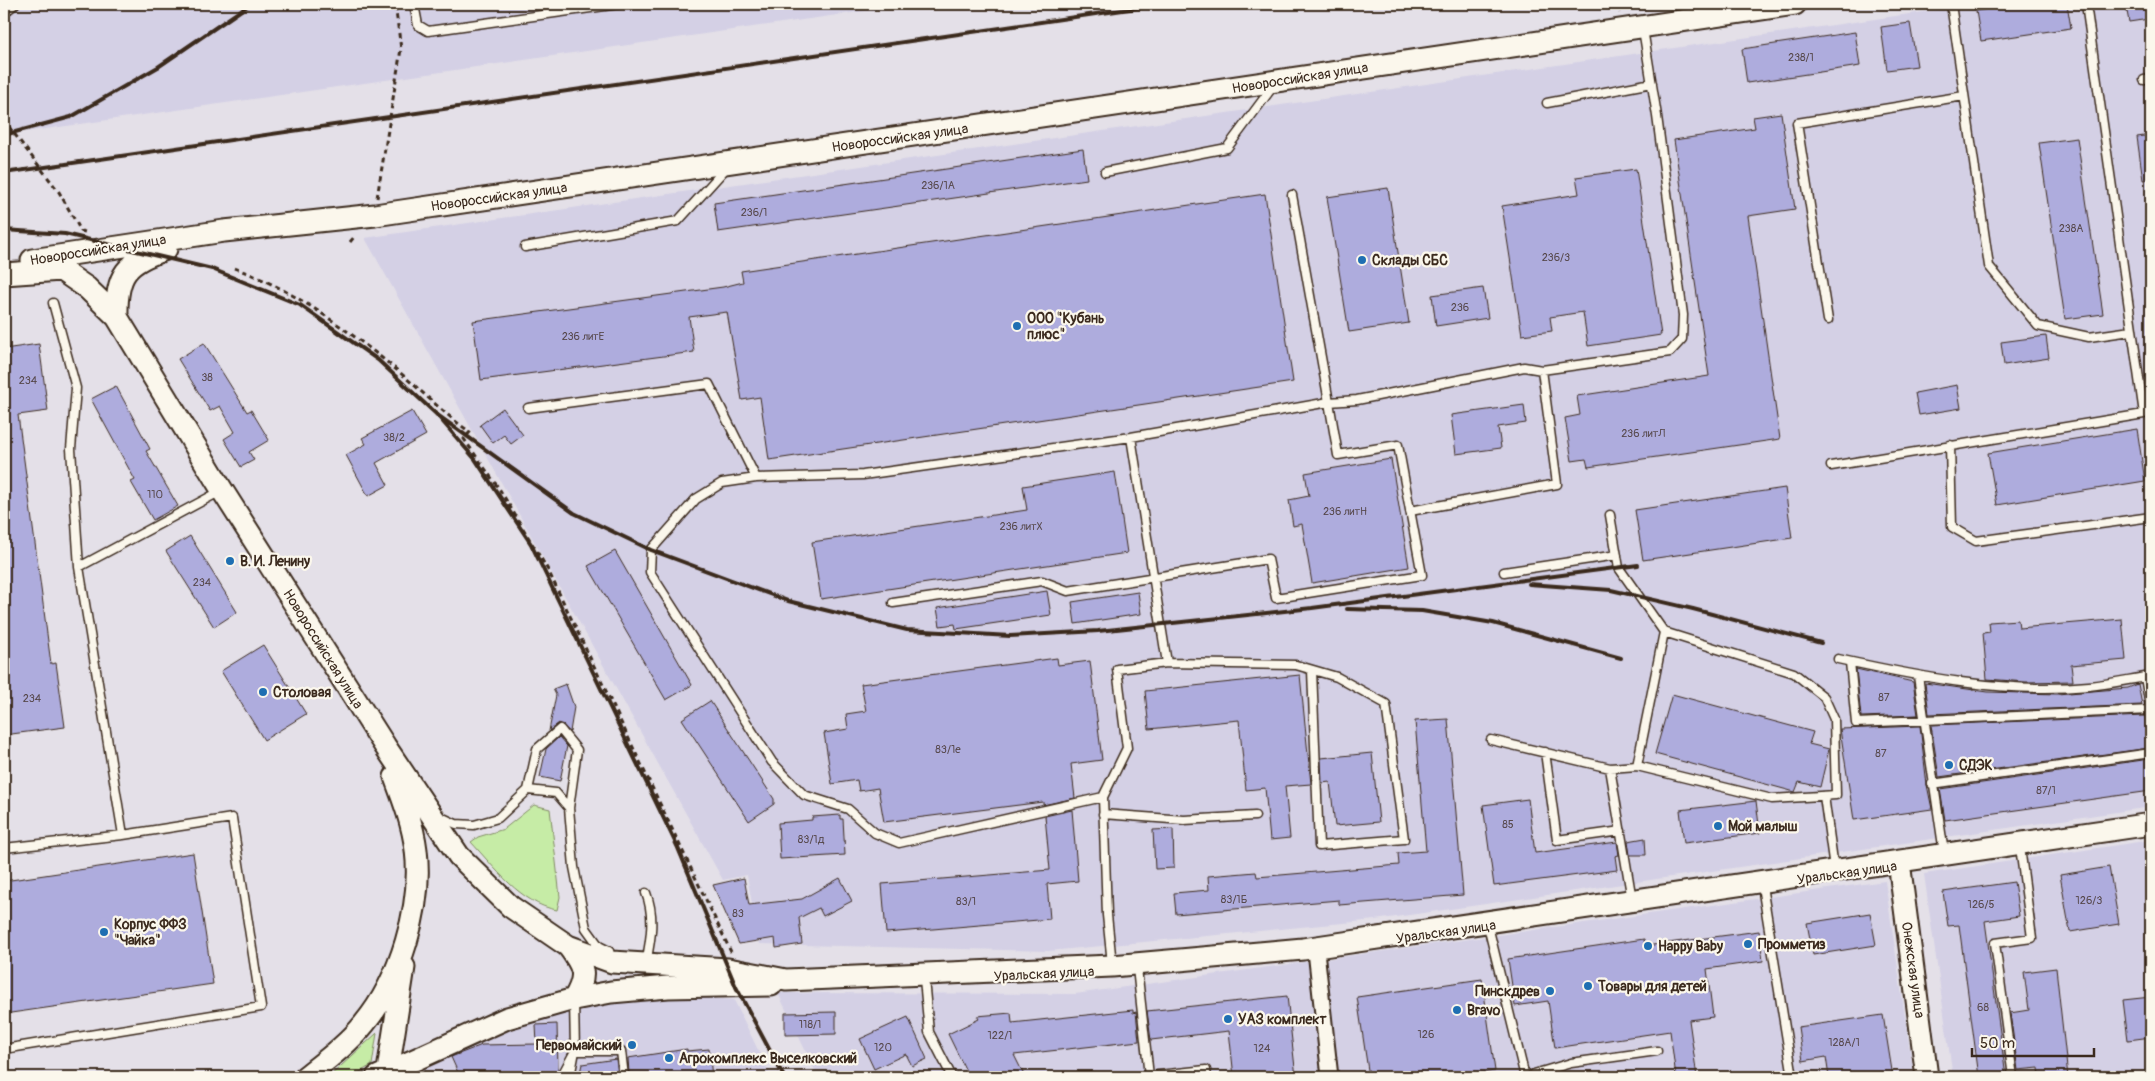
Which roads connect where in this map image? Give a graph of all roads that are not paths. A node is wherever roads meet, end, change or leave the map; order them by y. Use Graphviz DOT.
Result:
graph roads {
  1 [pos="15,4"];
  2 [pos="414,4"];
  3 [pos="619,4"];
  4 [pos="1795,4"];
  5 [pos="1951,4"];
  6 [pos="2086,4"];
  7 [pos="4,14"];
  8 [pos="1643,27"];
  9 [pos="1277,82"];
  10 [pos="1652,83"];
  11 [pos="1964,96"];
  12 [pos="1547,103"];
  13 [pos="731,163"];
  14 [pos="1105,172"];
  15 [pos="1292,195"];
  16 [pos="224,232"];
  17 [pos="525,247"];
  18 [pos="4,266"];
  19 [pos="4,274"];
  20 [pos="53,303"];
  21 [pos="117,317"];
  22 [pos="1828,320"];
  23 [pos="2131,331"];
  24 [pos="1542,370"];
  25 [pos="1329,402"];
  26 [pos="528,408"];
  27 [pos="1132,437"];
  28 [pos="1950,445"];
  29 [pos="1831,466"];
  30 [pos="756,478"];
  31 [pos="222,490"];
  32 [pos="1410,512"];
  33 [pos="1610,515"];
  34 [pos="2151,517"];
  35 [pos="1617,555"];
  36 [pos="79,567"];
  37 [pos="1504,572"];
  38 [pos="1154,578"];
  39 [pos="893,603"];
  40 [pos="1664,632"];
  41 [pos="1838,659"];
  42 [pos="1850,662"];
  43 [pos="1167,663"];
  44 [pos="1312,670"];
  45 [pos="1918,676"];
  46 [pos="2151,711"];
  47 [pos="1925,720"];
  48 [pos="1491,740"];
  49 [pos="384,746"];
  50 [pos="1545,752"];
  51 [pos="2151,753"];
  52 [pos="1637,766"];
  53 [pos="1610,768"];
  54 [pos="1932,784"];
  55 [pos="528,790"];
  56 [pos="1824,796"];
  57 [pos="1103,797"];
  58 [pos="569,808"];
  59 [pos="426,810"];
  60 [pos="1103,814"];
  61 [pos="1255,816"];
  62 [pos="2151,826"];
  63 [pos="1621,831"];
  64 [pos="123,835"];
  65 [pos="4,848"];
  66 [pos="2020,848"];
  67 [pos="1944,855"];
  68 [pos="1899,864"];
  69 [pos="1834,872"];
  70 [pos="1762,886"];
  71 [pos="646,893"];
  72 [pos="1633,903"];
  73 [pos="1488,926"];
  74 [pos="409,932"];
  75 [pos="568,946"];
  76 [pos="1316,949"];
  77 [pos="646,965"];
  78 [pos="1112,966"];
  79 [pos="1137,968"];
  80 [pos="924,976"];
  81 [pos="738,979"];
  82 [pos="574,999"];
  83 [pos="4,1048"];
  84 [pos="574,1051"];
  85 [pos="1657,1051"];
  86 [pos="1549,1074"];
  87 [pos="384,1075"];
  88 [pos="1149,1076"];
  89 [pos="305,1077"];
  90 [pos="561,1077"];
  91 [pos="570,1077"];
  92 [pos="624,1077"];
  93 [pos="952,1077"];
  94 [pos="1140,1077"];
  95 [pos="1207,1077"];
  96 [pos="1330,1077"];
  97 [pos="1525,1077"];
  98 [pos="1793,1077"];
  99 [pos="1927,1077"];
  100 [pos="2012,1077"];
  1 -- 7 [label="lane"];
  2 -- 3 [label="lane"];
  4 -- 8 [label="main road, Новороссийская улица"];
  5 -- 11 [label="lane"];
  6 -- 23 [label="lane"];
  8 -- 9 [label="main road, Новороссийская улица"];
  8 -- 10 [label="lane"];
  9 -- 13 [label="main road, Новороссийская улица"];
  9 -- 14 [label="lane"];
  10 -- 12 [label="lane"];
  10 -- 24 [label="lane"];
  11 -- 22 [label="lane"];
  11 -- 23 [label="lane"];
  13 -- 16 [label="main road, Новороссийская улица"];
  13 -- 17 [label="lane"];
  15 -- 25 [label="lane"];
  16 -- 18 [label="main road, Новороссийская улица"];
  16 -- 21 [label="main road"];
  19 -- 21 [label="main road, Новороссийская улица"];
  20 -- 36 [label="lane"];
  21 -- 31 [label="main road, Новороссийская улица"];
  23 -- 28 [label="lane"];
  24 -- 25 [label="lane"];
  24 -- 32 [label="lane"];
  25 -- 27 [label="lane"];
  25 -- 32 [label="lane"];
  26 -- 30 [label="lane"];
  27 -- 30 [label="lane"];
  27 -- 38 [label="lane"];
  28 -- 29 [label="lane"];
  28 -- 34 [label="lane"];
  30 -- 57 [label="lane"];
  31 -- 36 [label="lane"];
  31 -- 49 [label="main road, Новороссийская улица"];
  32 -- 38 [label="lane"];
  33 -- 35 [label="lane"];
  35 -- 37 [label="lane"];
  35 -- 40 [label="lane"];
  36 -- 64 [label="lane"];
  38 -- 39 [label="lane"];
  38 -- 43 [label="lane"];
  40 -- 52 [label="lane"];
  40 -- 56 [label="lane"];
  41 -- 42 [label="lane"];
  42 -- 45 [label="lane"];
  42 -- 47 [label="lane"];
  43 -- 44 [label="lane"];
  43 -- 57 [label="lane"];
  44 -- 44 [label="lane"];
  45 -- 46 [label="lane"];
  45 -- 47 [label="lane"];
  46 -- 47 [label="lane"];
  47 -- 54 [label="lane"];
  48 -- 50 [label="lane"];
  49 -- 59 [label="main road, Новороссийская улица"];
  49 -- 74 [label="main road"];
  50 -- 53 [label="lane"];
  50 -- 63 [label="lane"];
  51 -- 54 [label="lane"];
  52 -- 53 [label="lane"];
  52 -- 56 [label="lane"];
  53 -- 63 [label="lane"];
  54 -- 67 [label="lane"];
  55 -- 58 [label="lane"];
  55 -- 58 [label="lane"];
  55 -- 59 [label="lane"];
  56 -- 69 [label="lane"];
  57 -- 60 [label="lane"];
  58 -- 77 [label="lane"];
  59 -- 75 [label="main road, Новороссийская улица"];
  60 -- 61 [label="lane"];
  60 -- 78 [label="lane"];
  62 -- 66 [label="main road, Уральская улица"];
  62 -- 67 [label="main road, Уральская улица"];
  63 -- 72 [label="lane"];
  64 -- 65 [label="lane"];
  64 -- 83 [label="lane"];
  66 -- 68 [label="main road, Уральская улица"];
  66 -- 100 [label="lane"];
  67 -- 68 [label="main road, Уральская улица"];
  68 -- 69 [label="main road, Уральская улица"];
  68 -- 70 [label="main road, Уральская улица"];
  68 -- 99 [label="main road, Онежская улица"];
  69 -- 72 [label="main road, Уральская улица"];
  70 -- 72 [label="main road, Уральская улица"];
  70 -- 98 [label="lane"];
  71 -- 77 [label="lane"];
  72 -- 73 [label="main road, Уральская улица"];
  72 -- 76 [label="main road, Уральская улица"];
  73 -- 76 [label="main road, Уральская улица"];
  73 -- 97 [label="lane"];
  74 -- 87 [label="main road"];
  74 -- 89 [label="main road"];
  75 -- 77 [label="main road"];
  75 -- 82 [label="main road"];
  76 -- 78 [label="main road, Уральская улица"];
  76 -- 79 [label="main road, Уральская улица"];
  76 -- 96 [label="street"];
  77 -- 81 [label="main road"];
  78 -- 80 [label="main road, Уральская улица"];
  79 -- 80 [label="main road, Уральская улица"];
  79 -- 88 [label="lane"];
  80 -- 81 [label="main road, Уральская улица"];
  80 -- 81 [label="main road, Уральская улица"];
  80 -- 93 [label="lane"];
  81 -- 82 [label="main road"];
  82 -- 84 [label="lane"];
  82 -- 87 [label="main road"];
  84 -- 90 [label="lane"];
  84 -- 91 [label="lane"];
  84 -- 92 [label="lane"];
  85 -- 86 [label="lane"];
  86 -- 97 [label="lane"];
  88 -- 94 [label="lane"];
  88 -- 95 [label="lane"];
}
